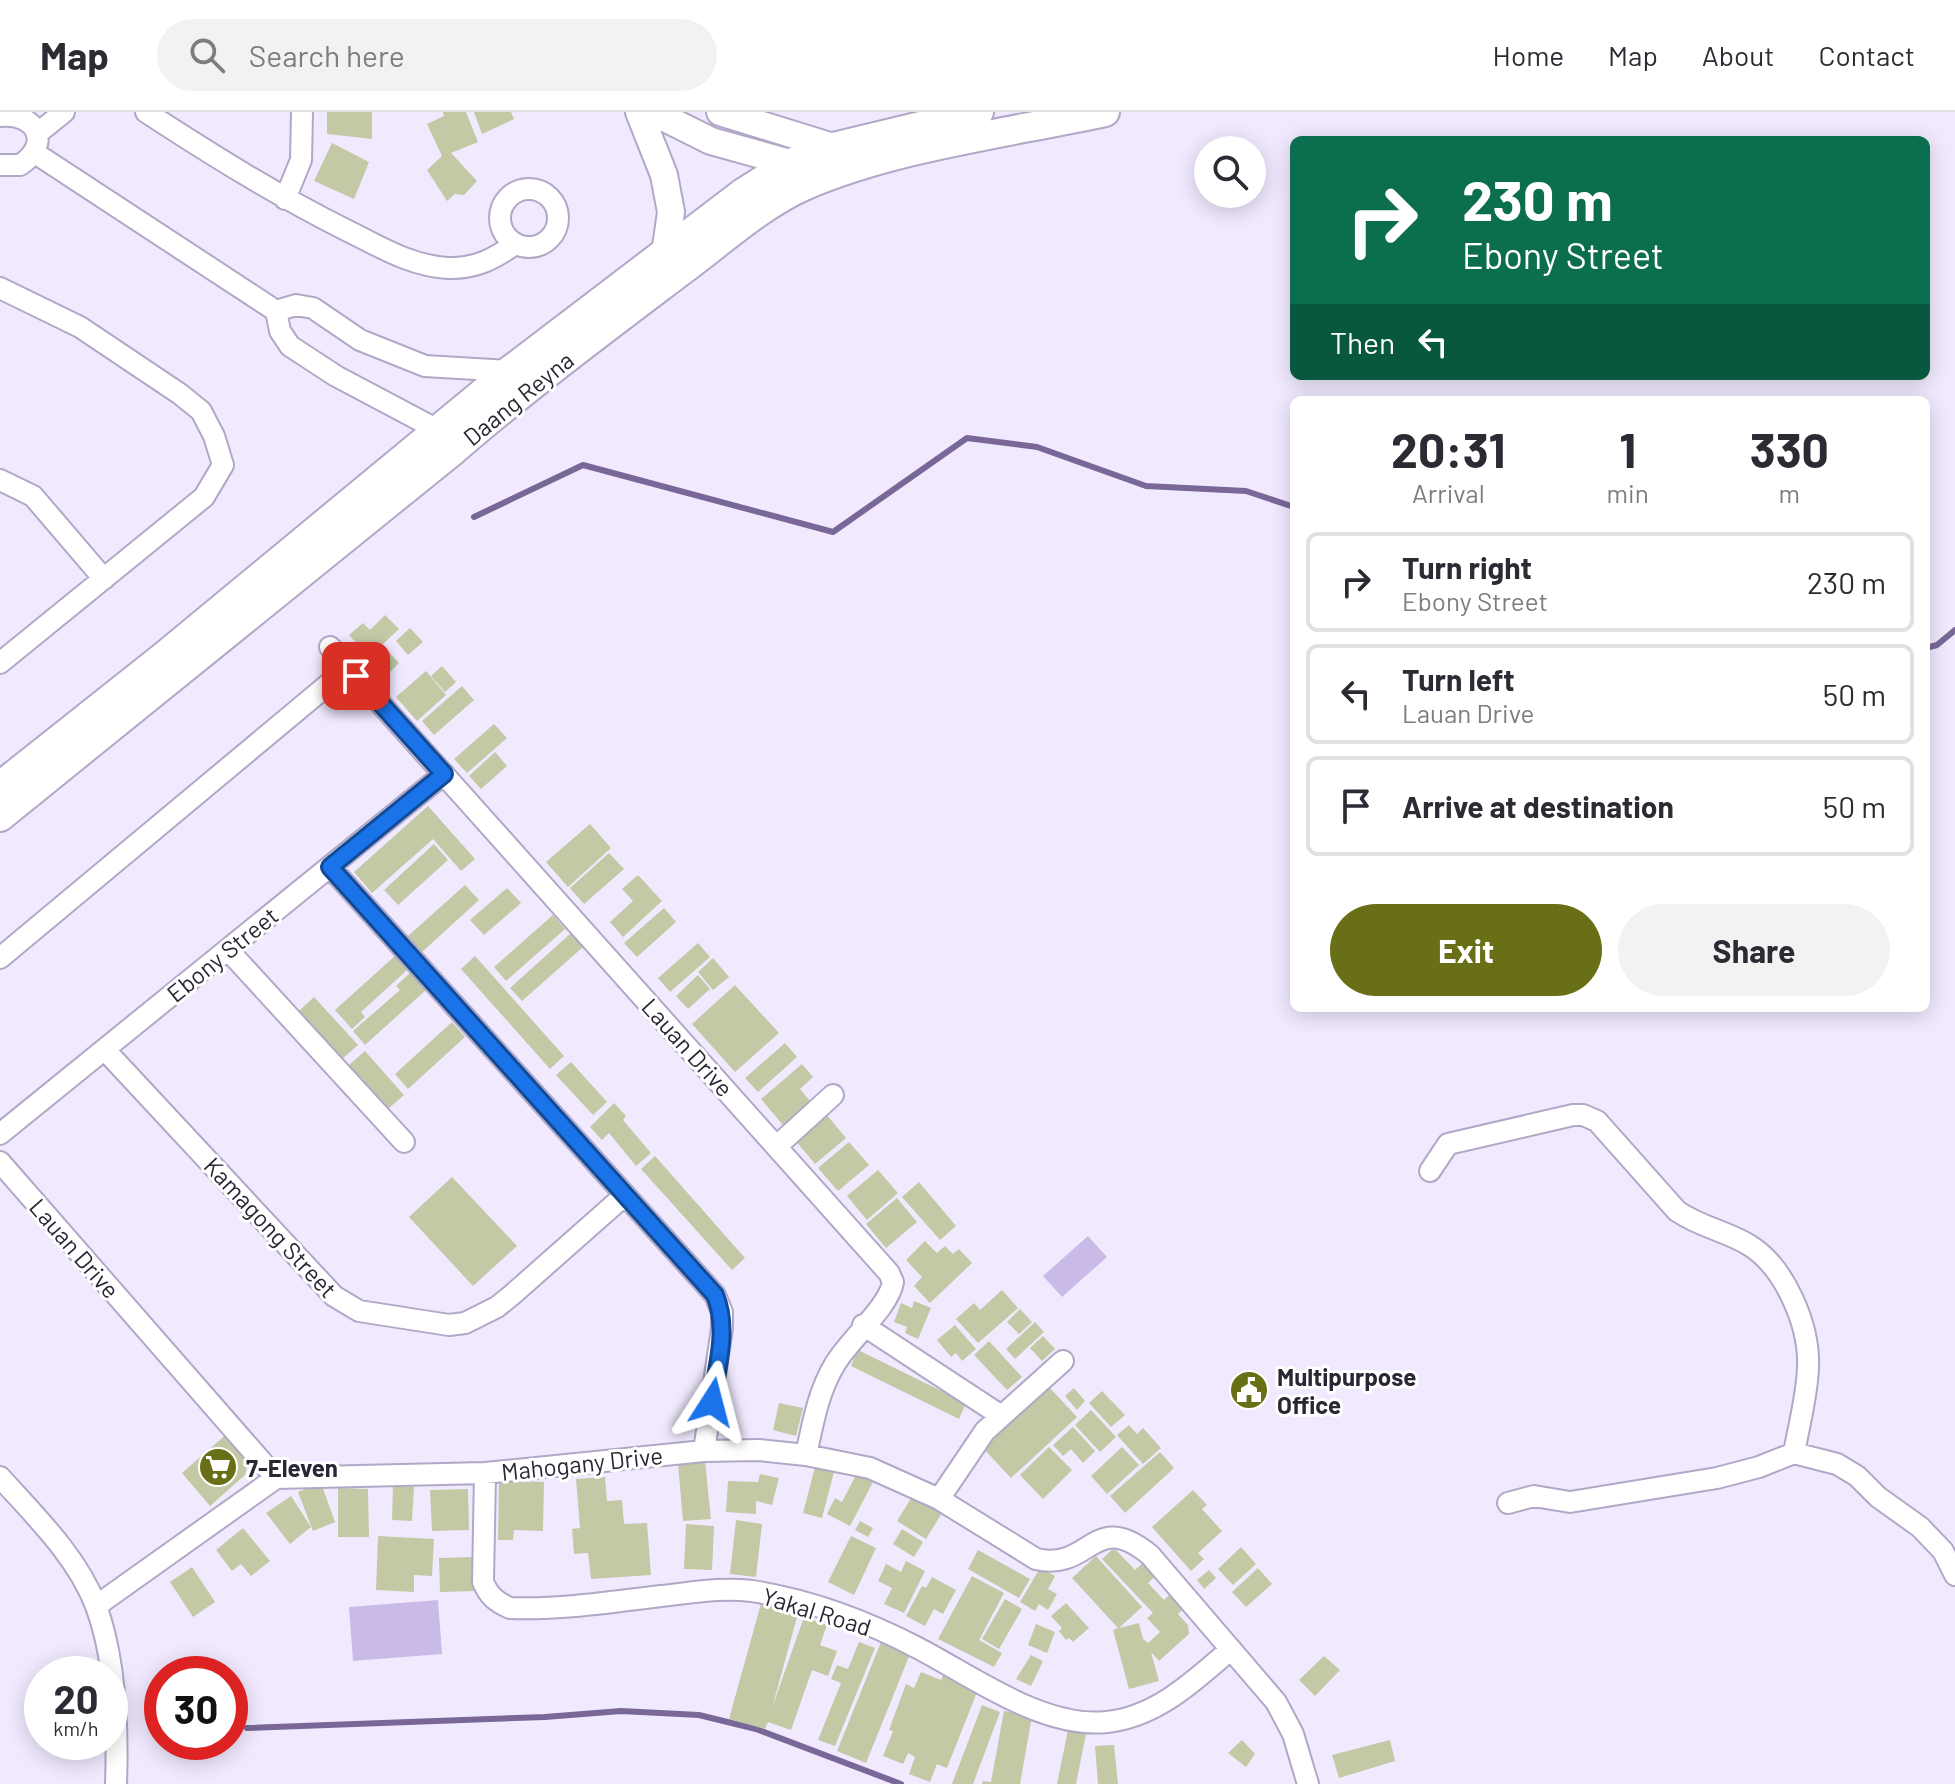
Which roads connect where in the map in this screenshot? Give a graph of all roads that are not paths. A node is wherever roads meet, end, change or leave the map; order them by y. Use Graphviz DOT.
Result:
graph roads {
  1 [pos="64,112"];
  2 [pos="302,112"];
  3 [pos="639,112"];
  4 [pos="653,112"];
  5 [pos="720,112"];
  6 [pos="979,112"];
  7 [pos="1105,112"];
  8 [pos="151,113"];
  9 [pos="14,114"];
  10 [pos="36,143"];
  11 [pos="836,160"];
  12 [pos="0,165"];
  13 [pos="795,176"];
  14 [pos="285,199"];
  15 [pos="515,244"];
  16 [pos="665,254"];
  17 [pos="0,288"];
  18 [pos="276,311"];
  19 [pos="517,380"];
  20 [pos="445,440"];
  21 [pos="0,480"];
  22 [pos="104,579"];
  23 [pos="330,647"];
  24 [pos="0,663"];
  25 [pos="348,668"];
  26 [pos="444,774"];
  27 [pos="0,786"];
  28 [pos="0,817"];
  29 [pos="330,867"];
  30 [pos="228,950"];
  31 [pos="0,958"];
  32 [pos="105,1050"];
  33 [pos="833,1095"];
  34 [pos="0,1134"];
  35 [pos="404,1142"];
  36 [pos="777,1146"];
  37 [pos="0,1162"];
  38 [pos="1430,1171"];
  39 [pos="625,1195"];
  40 [pos="863,1325"];
  41 [pos="1063,1361"];
  42 [pos="1000,1415"];
  43 [pos="704,1451"];
  44 [pos="1794,1453"];
  45 [pos="806,1455"];
  46 [pos="485,1473"];
  47 [pos="0,1477"];
  48 [pos="276,1478"];
  49 [pos="939,1499"];
  50 [pos="1508,1503"];
  51 [pos="1955,1575"];
  52 [pos="96,1606"];
  53 [pos="1231,1649"];
  54 [pos="116,1784"];
  55 [pos="1308,1784"];
  1 -- 10 [label="street"];
  2 -- 14 [label="street"];
  3 -- 16 [label="street"];
  4 -- 13 [label="street"];
  5 -- 11 [label="street"];
  6 -- 11 [label="main road, Daang Reyna"];
  7 -- 11 [label="main road, Daang Reyna"];
  8 -- 14 [label="street"];
  9 -- 10 [label="street"];
  10 -- 12 [label="street"];
  10 -- 18 [label="street"];
  11 -- 13 [label="main road, Daang Reyna"];
  13 -- 16 [label="main road, Daang Reyna"];
  13 -- 19 [label="main road, Daang Reyna"];
  14 -- 15 [label="street"];
  16 -- 19 [label="main road, Daang Reyna"];
  17 -- 22 [label="street"];
  18 -- 19 [label="street"];
  18 -- 20 [label="street"];
  19 -- 20 [label="main road, Daang Reyna"];
  20 -- 27 [label="main road, Daang Reyna"];
  20 -- 28 [label="main road, Daang Reyna"];
  21 -- 22 [label="street"];
  22 -- 24 [label="street"];
  23 -- 25 [label="street, Lauan Drive"];
  25 -- 26 [label="street, Lauan Drive"];
  25 -- 31 [label="street"];
  26 -- 29 [label="street, Ebony Street"];
  26 -- 36 [label="street, Lauan Drive"];
  29 -- 30 [label="street, Ebony Street"];
  29 -- 39 [label="street"];
  30 -- 32 [label="street, Ebony Street"];
  30 -- 35 [label="street"];
  32 -- 34 [label="street, Ebony Street"];
  32 -- 39 [label="street, Kamagong Street"];
  33 -- 36 [label="street"];
  36 -- 40 [label="street, Lauan Drive"];
  37 -- 48 [label="street, Lauan Drive"];
  38 -- 44 [label="street"];
  39 -- 43 [label="street"];
  40 -- 42 [label="street"];
  40 -- 45 [label="street, Lauan Drive"];
  41 -- 42 [label="street"];
  42 -- 49 [label="street"];
  43 -- 45 [label="street, Mahogany Drive"];
  43 -- 46 [label="street, Mahogany Drive"];
  44 -- 50 [label="street"];
  44 -- 51 [label="street"];
  45 -- 49 [label="street, Mahogany Drive"];
  46 -- 48 [label="street, Mahogany Drive"];
  46 -- 53 [label="street, Yakal Road"];
  47 -- 52 [label="street"];
  48 -- 52 [label="street"];
  49 -- 53 [label="street, Mahogany Drive"];
  52 -- 54 [label="street"];
  53 -- 55 [label="street"];
}
